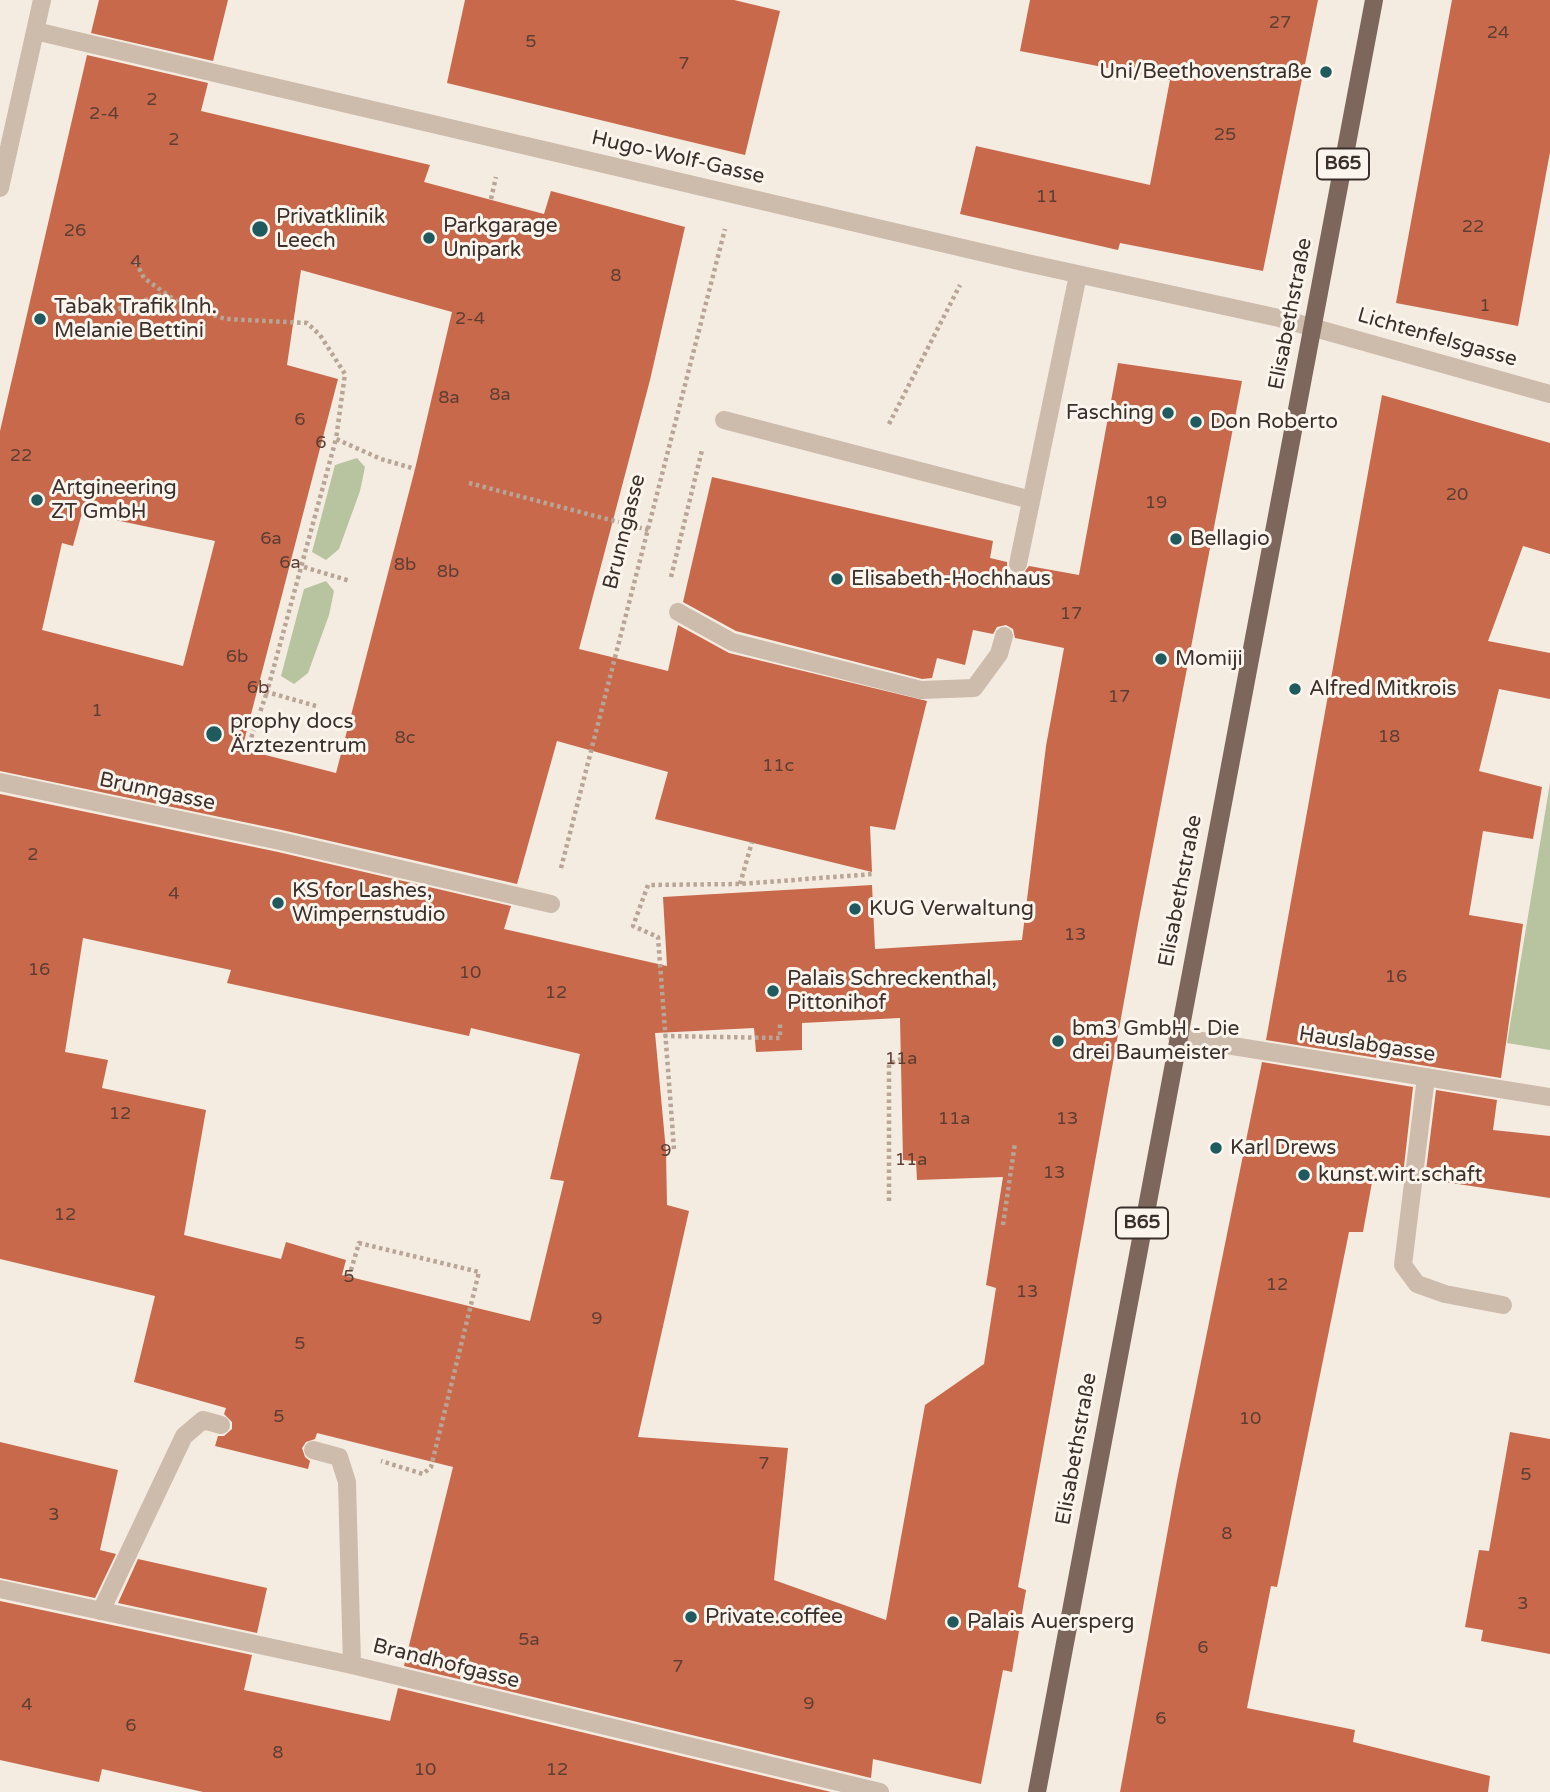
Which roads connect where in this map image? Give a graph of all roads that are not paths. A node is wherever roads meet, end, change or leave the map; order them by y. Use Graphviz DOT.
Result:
graph roads {
  1 [pos="42,0"];
  2 [pos="1374,0"];
  3 [pos="35,31"];
  4 [pos="0,188"];
  5 [pos="1078,275"];
  6 [pos="1311,327"];
  7 [pos="1550,394"];
  8 [pos="724,419"];
  9 [pos="1031,500"];
  10 [pos="1018,564"];
  11 [pos="678,612"];
  12 [pos="1004,636"];
  13 [pos="0,782"];
  14 [pos="551,904"];
  15 [pos="1177,1037"];
  16 [pos="1426,1077"];
  17 [pos="1550,1097"];
  18 [pos="1503,1305"];
  19 [pos="221,1425"];
  20 [pos="321,1452"];
  21 [pos="0,1589"];
  22 [pos="102,1611"];
  23 [pos="352,1665"];
  24 [pos="880,1792"];
  25 [pos="1038,1792"];
  1 -- 3 [label="street"];
  2 -- 6 [label="main road, Elisabethstraße / B65"];
  3 -- 4 [label="street"];
  3 -- 5 [label="street, Hugo-Wolf-Gasse"];
  5 -- 6 [label="street, Hugo-Wolf-Gasse"];
  5 -- 9 [label="street"];
  6 -- 7 [label="street, Lichtenfelsgasse"];
  6 -- 15 [label="main road, Elisabethstraße / B65"];
  8 -- 9 [label="street"];
  9 -- 10 [label="street"];
  11 -- 12 [label="street"];
  13 -- 14 [label="street, Brunngasse"];
  15 -- 16 [label="street, Hauslabgasse"];
  15 -- 25 [label="main road, Elisabethstraße / B65"];
  16 -- 17 [label="street, Hauslabgasse"];
  16 -- 18 [label="street"];
  19 -- 22 [label="street"];
  20 -- 23 [label="street"];
  21 -- 22 [label="street, Brandhofgasse"];
  22 -- 23 [label="street, Brandhofgasse"];
  23 -- 24 [label="street, Brandhofgasse"];
}
